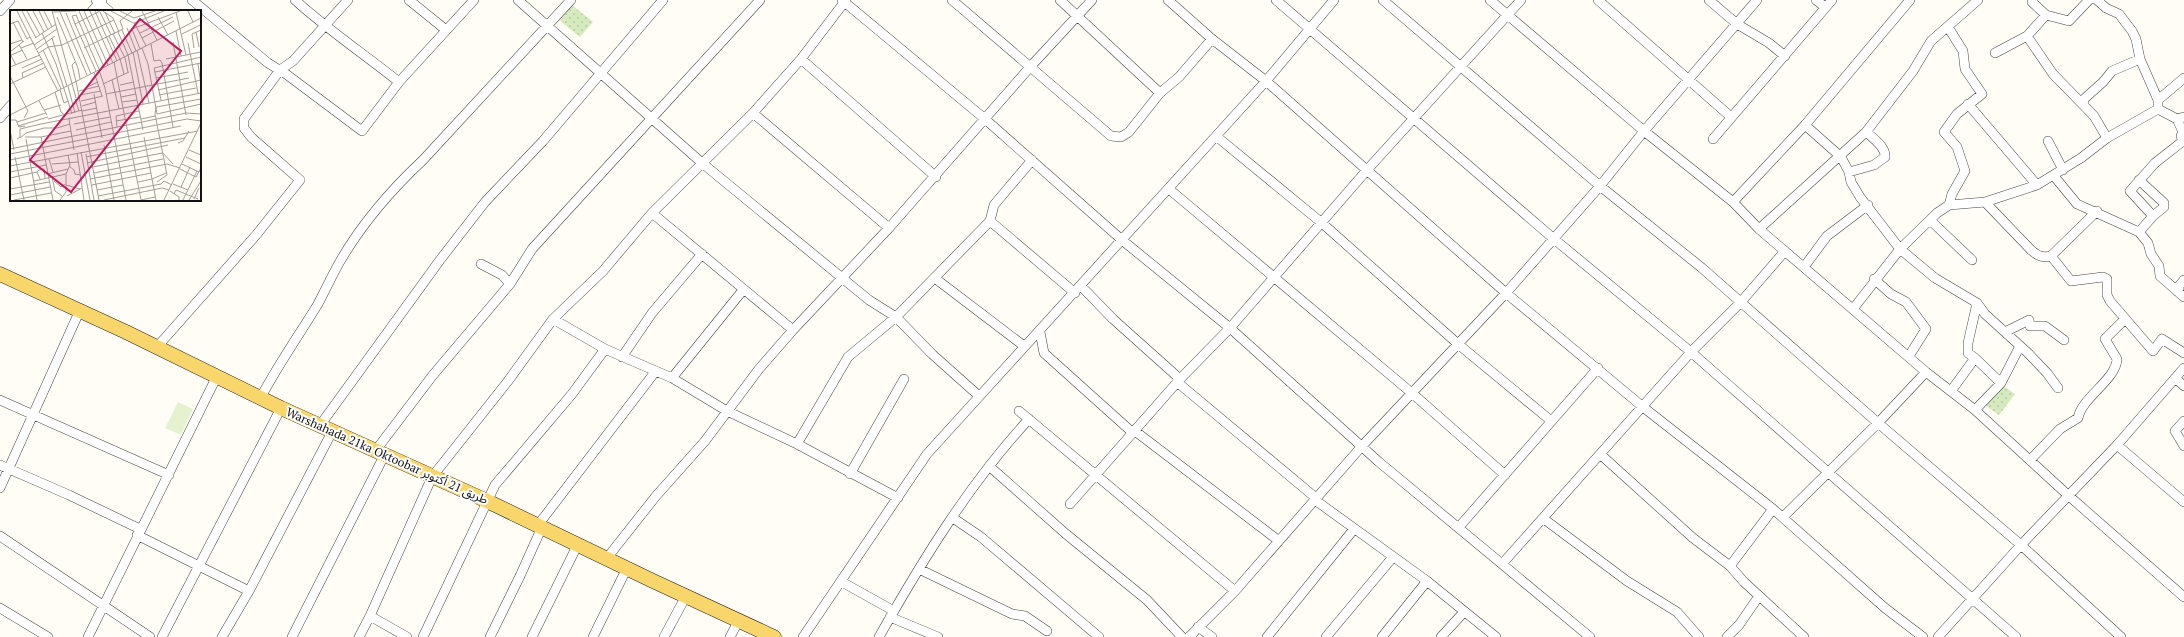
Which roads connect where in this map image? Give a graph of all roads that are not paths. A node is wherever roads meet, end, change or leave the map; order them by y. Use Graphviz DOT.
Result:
graph roads {
  1 [pos="10,0"];
  2 [pos="192,0"];
  3 [pos="295,0"];
  4 [pos="348,0"];
  5 [pos="410,0"];
  6 [pos="474,0"];
  7 [pos="518,0"];
  8 [pos="571,0"];
  9 [pos="663,0"];
  10 [pos="760,0"];
  11 [pos="952,0"];
  12 [pos="1060,0"];
  13 [pos="1092,0"];
  14 [pos="1168,0"];
  15 [pos="1276,0"];
  16 [pos="1334,0"];
  17 [pos="1383,0"];
  18 [pos="1490,0"];
  19 [pos="1521,0"];
  20 [pos="1598,0"];
  21 [pos="1709,0"];
  22 [pos="1757,0"];
  23 [pos="1816,0"];
  24 [pos="1832,0"];
  25 [pos="1910,0"];
  26 [pos="1978,0"];
  27 [pos="2032,0"];
  28 [pos="2089,0"];
  29 [pos="2097,0"];
  30 [pos="99,1"];
  31 [pos="844,1"];
  32 [pos="1825,7"];
  33 [pos="93,10"];
  34 [pos="108,10"];
  35 [pos="0,12"];
  36 [pos="2046,15"];
  37 [pos="1078,16"];
  38 [pos="1508,16"];
  39 [pos="1737,24"];
  40 [pos="324,26"];
  41 [pos="549,26"];
  42 [pos="1948,28"];
  43 [pos="446,30"];
  44 [pos="1310,30"];
  45 [pos="2027,36"];
  46 [pos="1212,39"];
  47 [pos="1995,53"];
  48 [pos="1785,56"];
  49 [pos="801,59"];
  50 [pos="2140,59"];
  51 [pos="1031,66"];
  52 [pos="1460,68"];
  53 [pos="280,70"];
  54 [pos="601,72"];
  55 [pos="2184,78"];
  56 [pos="1688,80"];
  57 [pos="399,82"];
  58 [pos="1266,82"];
  59 [pos="1160,94"];
  60 [pos="1968,104"];
  61 [pos="2083,104"];
  62 [pos="2158,104"];
  63 [pos="10,106"];
  64 [pos="753,113"];
  65 [pos="1731,117"];
  66 [pos="0,118"];
  67 [pos="1414,118"];
  68 [pos="2181,118"];
  69 [pos="652,119"];
  70 [pos="985,119"];
  71 [pos="1805,125"];
  72 [pos="1644,131"];
  73 [pos="1866,132"];
  74 [pos="1216,136"];
  75 [pos="2107,138"];
  76 [pos="1713,139"];
  77 [pos="2048,141"];
  78 [pos="1840,157"];
  79 [pos="1032,160"];
  80 [pos="702,162"];
  81 [pos="1367,170"];
  82 [pos="2063,170"];
  83 [pos="1849,172"];
  84 [pos="2054,176"];
  85 [pos="936,177"];
  86 [pos="2139,180"];
  87 [pos="2037,185"];
  88 [pos="1600,186"];
  89 [pos="1169,190"];
  90 [pos="1733,202"];
  91 [pos="1985,202"];
  92 [pos="1868,205"];
  93 [pos="1949,205"];
  94 [pos="2097,211"];
  95 [pos="652,213"];
  96 [pos="2154,216"];
  97 [pos="1930,220"];
  98 [pos="990,221"];
  99 [pos="1322,223"];
  100 [pos="889,228"];
  101 [pos="1759,229"];
  102 [pos="2139,232"];
  103 [pos="1554,239"];
  104 [pos="1122,240"];
  105 [pos="1900,249"];
  106 [pos="1785,251"];
  107 [pos="702,254"];
  108 [pos="2051,256"];
  109 [pos="1972,260"];
  110 [pos="481,264"];
  111 [pos="1804,268"];
  112 [pos="0,274"];
  113 [pos="1274,276"];
  114 [pos="842,278"];
  115 [pos="936,279"];
  116 [pos="1874,279"];
  117 [pos="2184,280"];
  118 [pos="510,284"];
  119 [pos="743,290"];
  120 [pos="1078,290"];
  121 [pos="1506,293"];
  122 [pos="2181,294"];
  123 [pos="1740,303"];
  124 [pos="1977,303"];
  125 [pos="1853,308"];
  126 [pos="80,310"];
  127 [pos="896,317"];
  128 [pos="553,319"];
  129 [pos="2125,319"];
  130 [pos="1230,328"];
  131 [pos="793,330"];
  132 [pos="1040,332"];
  133 [pos="2005,332"];
  134 [pos="2064,340"];
  135 [pos="1458,344"];
  136 [pos="1024,346"];
  137 [pos="2020,346"];
  138 [pos="157,347"];
  139 [pos="605,349"];
  140 [pos="1692,352"];
  141 [pos="2184,352"];
  142 [pos="1910,356"];
  143 [pos="622,357"];
  144 [pos="1974,358"];
  145 [pos="1598,368"];
  146 [pos="2184,368"];
  147 [pos="655,372"];
  148 [pos="1926,372"];
  149 [pos="217,376"];
  150 [pos="672,378"];
  151 [pos="2174,378"];
  152 [pos="904,379"];
  153 [pos="1178,380"];
  154 [pos="2001,383"];
  155 [pos="2184,386"];
  156 [pos="2058,388"];
  157 [pos="1952,391"];
  158 [pos="1413,394"];
  159 [pos="978,396"];
  160 [pos="261,397"];
  161 [pos="0,400"];
  162 [pos="1643,407"];
  163 [pos="281,408"];
  164 [pos="1975,410"];
  165 [pos="727,411"];
  166 [pos="1019,411"];
  167 [pos="33,416"];
  168 [pos="1029,419"];
  169 [pos="1550,420"];
  170 [pos="2184,421"];
  171 [pos="1878,423"];
  172 [pos="327,427"];
  173 [pos="1134,432"];
  174 [pos="797,444"];
  175 [pos="2117,445"];
  176 [pos="1362,446"];
  177 [pos="2184,446"];
  178 [pos="381,452"];
  179 [pos="1600,454"];
  180 [pos="2030,460"];
  181 [pos="0,465"];
  182 [pos="989,466"];
  183 [pos="9,470"];
  184 [pos="1829,472"];
  185 [pos="850,474"];
  186 [pos="170,475"];
  187 [pos="1505,475"];
  188 [pos="1095,476"];
  189 [pos="432,477"];
  190 [pos="0,488"];
  191 [pos="2069,496"];
  192 [pos="898,498"];
  193 [pos="1316,499"];
  194 [pos="487,500"];
  195 [pos="2184,502"];
  196 [pos="1070,504"];
  197 [pos="1774,509"];
  198 [pos="1783,517"];
  199 [pos="953,518"];
  200 [pos="1544,519"];
  201 [pos="540,526"];
  202 [pos="1458,527"];
  203 [pos="1354,529"];
  204 [pos="139,532"];
  205 [pos="0,536"];
  206 [pos="1278,542"];
  207 [pos="578,544"];
  208 [pos="2021,545"];
  209 [pos="1393,557"];
  210 [pos="607,558"];
  211 [pos="1502,564"];
  212 [pos="199,565"];
  213 [pos="1730,566"];
  214 [pos="627,568"];
  215 [pos="919,569"];
  216 [pos="1427,581"];
  217 [pos="842,582"];
  218 [pos="249,591"];
  219 [pos="1235,591"];
  220 [pos="686,596"];
  221 [pos="1759,596"];
  222 [pos="2184,597"];
  223 [pos="1973,598"];
  224 [pos="104,607"];
  225 [pos="0,608"];
  226 [pos="1464,612"];
  227 [pos="892,614"];
  228 [pos="370,616"];
  229 [pos="739,620"];
  230 [pos="1198,627"];
  231 [pos="1047,632"];
  232 [pos="1495,636"];
  233 [pos="48,637"];
  234 [pos="88,637"];
  235 [pos="150,637"];
  236 [pos="162,637"];
  237 [pos="222,637"];
  238 [pos="292,637"];
  239 [pos="359,637"];
  240 [pos="407,637"];
  241 [pos="423,637"];
  242 [pos="490,637"];
  243 [pos="532,637"];
  244 [pos="593,637"];
  245 [pos="664,637"];
  246 [pos="730,637"];
  247 [pos="774,637"];
  248 [pos="803,637"];
  249 [pos="879,637"];
  250 [pos="938,637"];
  251 [pos="1099,637"];
  252 [pos="1182,637"];
  253 [pos="1189,637"];
  254 [pos="1212,637"];
  255 [pos="1267,637"];
  256 [pos="1326,637"];
  257 [pos="1382,637"];
  258 [pos="1441,637"];
  259 [pos="1590,637"];
  260 [pos="1699,637"];
  261 [pos="1727,637"];
  262 [pos="1804,637"];
  263 [pos="1923,637"];
  264 [pos="1938,637"];
  265 [pos="2016,637"];
  266 [pos="2121,637"];
  1 -- 35 [label="street"];
  2 -- 53 [label="street"];
  3 -- 40 [label="street"];
  4 -- 40 [label="street"];
  5 -- 43 [label="street"];
  6 -- 43 [label="street"];
  7 -- 41 [label="street"];
  8 -- 41 [label="street"];
  9 -- 54 [label="street"];
  10 -- 69 [label="street"];
  11 -- 51 [label="street"];
  12 -- 37 [label="street"];
  13 -- 37 [label="street"];
  14 -- 46 [label="street"];
  15 -- 44 [label="street"];
  16 -- 44 [label="street"];
  17 -- 52 [label="street"];
  18 -- 38 [label="street"];
  19 -- 38 [label="street"];
  20 -- 56 [label="street"];
  21 -- 39 [label="street"];
  22 -- 39 [label="street"];
  23 -- 32 [label="street"];
  24 -- 32 [label="street"];
  25 -- 71 [label="street"];
  26 -- 42 [label="street"];
  27 -- 36 [label="street"];
  28 -- 36 [label="street"];
  29 -- 50 [label="street"];
  30 -- 33 [label="street"];
  30 -- 34 [label="street"];
  31 -- 49 [label="street"];
  31 -- 70 [label="street"];
  32 -- 48 [label="street"];
  36 -- 45 [label="street"];
  37 -- 51 [label="street"];
  37 -- 59 [label="street"];
  38 -- 52 [label="street"];
  38 -- 72 [label="street"];
  39 -- 48 [label="street"];
  39 -- 56 [label="street"];
  40 -- 53 [label="street"];
  40 -- 57 [label="street"];
  41 -- 54 [label="street"];
  41 -- 160 [label="street"];
  42 -- 60 [label="street"];
  42 -- 73 [label="street"];
  43 -- 57 [label="street"];
  44 -- 58 [label="street"];
  44 -- 67 [label="street"];
  45 -- 47 [label="street"];
  45 -- 61 [label="street"];
  46 -- 58 [label="street"];
  46 -- 59 [label="street"];
  48 -- 65 [label="street"];
  49 -- 64 [label="street"];
  49 -- 85 [label="street"];
  50 -- 61 [label="street"];
  50 -- 62 [label="street"];
  51 -- 59 [label="street"];
  51 -- 70 [label="street"];
  52 -- 67 [label="street"];
  52 -- 88 [label="street"];
  53 -- 57 [label="street"];
  53 -- 138 [label="street"];
  54 -- 69 [label="street"];
  54 -- 172 [label="street"];
  55 -- 62 [label="street"];
  56 -- 65 [label="street"];
  56 -- 72 [label="street"];
  58 -- 74 [label="street"];
  58 -- 81 [label="street"];
  60 -- 87 [label="street"];
  60 -- 93 [label="street"];
  61 -- 75 [label="street"];
  62 -- 68 [label="street"];
  62 -- 75 [label="street"];
  63 -- 66 [label="street"];
  64 -- 80 [label="street"];
  64 -- 100 [label="street"];
  65 -- 76 [label="street"];
  67 -- 81 [label="street"];
  67 -- 103 [label="street"];
  68 -- 86 [label="street"];
  69 -- 80 [label="street"];
  69 -- 118 [label="street"];
  70 -- 79 [label="street"];
  70 -- 85 [label="street"];
  71 -- 78 [label="street"];
  71 -- 90 [label="street"];
  72 -- 88 [label="street"];
  72 -- 90 [label="street"];
  73 -- 78 [label="street"];
  73 -- 83 [label="street"];
  74 -- 89 [label="street"];
  74 -- 99 [label="street"];
  75 -- 82 [label="street"];
  77 -- 82 [label="street"];
  78 -- 83 [label="street"];
  78 -- 101 [label="street"];
  79 -- 98 [label="street"];
  79 -- 104 [label="street"];
  80 -- 95 [label="street"];
  80 -- 114 [label="street"];
  81 -- 99 [label="street"];
  81 -- 121 [label="street"];
  82 -- 84 [label="street"];
  83 -- 92 [label="street"];
  84 -- 87 [label="street"];
  84 -- 94 [label="street"];
  85 -- 100 [label="street"];
  86 -- 96 [label="street"];
  86 -- 96 [label="street"];
  87 -- 91 [label="street"];
  88 -- 103 [label="street"];
  88 -- 123 [label="street"];
  89 -- 104 [label="street"];
  89 -- 113 [label="street"];
  90 -- 101 [label="street"];
  91 -- 93 [label="street"];
  91 -- 108 [label="street"];
  92 -- 105 [label="street"];
  92 -- 111 [label="street"];
  93 -- 97 [label="street"];
  94 -- 102 [label="street"];
  94 -- 108 [label="street"];
  95 -- 107 [label="street"];
  95 -- 128 [label="street"];
  96 -- 102 [label="street"];
  97 -- 105 [label="street"];
  97 -- 109 [label="street"];
  98 -- 115 [label="street"];
  98 -- 120 [label="street"];
  99 -- 113 [label="street"];
  99 -- 135 [label="street"];
  100 -- 114 [label="street"];
  101 -- 106 [label="street"];
  102 -- 122 [label="street"];
  103 -- 121 [label="street"];
  103 -- 140 [label="street"];
  104 -- 120 [label="street"];
  104 -- 130 [label="street"];
  105 -- 116 [label="street"];
  105 -- 124 [label="street"];
  106 -- 111 [label="street"];
  106 -- 123 [label="street"];
  107 -- 119 [label="street"];
  107 -- 143 [label="street"];
  108 -- 129 [label="street"];
  110 -- 118 [label="street"];
  111 -- 125 [label="street"];
  112 -- 126 [label="main road, Warshahada 21ka Oktoobar طريق 21 أكتوبر"];
  113 -- 130 [label="street"];
  113 -- 158 [label="street"];
  114 -- 127 [label="street"];
  114 -- 131 [label="street"];
  115 -- 127 [label="street"];
  115 -- 136 [label="street"];
  116 -- 125 [label="street"];
  116 -- 142 [label="street"];
  117 -- 122 [label="street"];
  118 -- 178 [label="street"];
  119 -- 131 [label="street"];
  119 -- 150 [label="street"];
  120 -- 132 [label="street"];
  120 -- 153 [label="street"];
  121 -- 135 [label="street"];
  121 -- 145 [label="street"];
  123 -- 140 [label="street"];
  123 -- 171 [label="street"];
  124 -- 133 [label="street"];
  124 -- 144 [label="street"];
  125 -- 142 [label="street"];
  126 -- 138 [label="main road, Warshahada 21ka Oktoobar طريق 21 أكتوبر"];
  126 -- 167 [label="street"];
  127 -- 159 [label="street"];
  127 -- 174 [label="street"];
  128 -- 139 [label="street"];
  128 -- 189 [label="street"];
  129 -- 141 [label="street"];
  129 -- 180 [label="street"];
  130 -- 153 [label="street"];
  130 -- 176 [label="street"];
  131 -- 165 [label="street"];
  132 -- 136 [label="street"];
  132 -- 173 [label="street"];
  133 -- 134 [label="street"];
  133 -- 137 [label="street"];
  135 -- 158 [label="street"];
  135 -- 169 [label="street"];
  136 -- 159 [label="street"];
  137 -- 154 [label="street"];
  137 -- 156 [label="street"];
  138 -- 149 [label="main road, Warshahada 21ka Oktoobar طريق 21 أكتوبر"];
  139 -- 143 [label="street"];
  139 -- 194 [label="street"];
  140 -- 162 [label="street"];
  140 -- 184 [label="street"];
  142 -- 148 [label="street"];
  143 -- 147 [label="street"];
  144 -- 154 [label="street"];
  144 -- 157 [label="street"];
  145 -- 162 [label="street"];
  145 -- 169 [label="street"];
  146 -- 151 [label="street"];
  147 -- 150 [label="street"];
  147 -- 201 [label="street"];
  148 -- 157 [label="street"];
  148 -- 171 [label="street"];
  149 -- 160 [label="main road, Warshahada 21ka Oktoobar طريق 21 أكتوبر"];
  149 -- 186 [label="street"];
  150 -- 165 [label="street"];
  151 -- 155 [label="street"];
  151 -- 175 [label="street"];
  152 -- 185 [label="street"];
  153 -- 173 [label="street"];
  153 -- 193 [label="street"];
  154 -- 164 [label="street"];
  157 -- 164 [label="street"];
  158 -- 176 [label="street"];
  158 -- 187 [label="street"];
  159 -- 192 [label="street"];
  160 -- 163 [label="main road, Warshahada 21ka Oktoobar طريق 21 أكتوبر"];
  161 -- 167 [label="street"];
  162 -- 179 [label="street"];
  162 -- 197 [label="street"];
  163 -- 172 [label="main road, Warshahada 21ka Oktoobar طريق 21 أكتوبر"];
  163 -- 212 [label="street"];
  164 -- 180 [label="street"];
  165 -- 174 [label="street"];
  165 -- 210 [label="street"];
  166 -- 168 [label="street"];
  167 -- 183 [label="street"];
  167 -- 186 [label="street"];
  168 -- 182 [label="street"];
  168 -- 188 [label="street"];
  169 -- 187 [label="street"];
  170 -- 177 [label="street"];
  171 -- 184 [label="street"];
  171 -- 208 [label="street"];
  172 -- 178 [label="main road, Warshahada 21ka Oktoobar طريق 21 أكتوبر"];
  172 -- 218 [label="street"];
  173 -- 188 [label="street"];
  173 -- 206 [label="street"];
  174 -- 185 [label="street"];
  175 -- 191 [label="street"];
  175 -- 195 [label="street"];
  176 -- 193 [label="street"];
  176 -- 202 [label="street"];
  178 -- 189 [label="main road, Warshahada 21ka Oktoobar طريق 21 أكتوبر"];
  178 -- 238 [label="street"];
  179 -- 200 [label="street"];
  179 -- 213 [label="street"];
  180 -- 191 [label="street"];
  181 -- 183 [label="street"];
  182 -- 199 [label="street"];
  182 -- 252 [label="street"];
  183 -- 190 [label="street"];
  183 -- 204 [label="street"];
  184 -- 198 [label="street"];
  184 -- 223 [label="street"];
  185 -- 192 [label="street"];
  186 -- 204 [label="street"];
  187 -- 202 [label="street"];
  188 -- 196 [label="street"];
  188 -- 219 [label="street"];
  189 -- 194 [label="main road, Warshahada 21ka Oktoobar طريق 21 أكتوبر"];
  189 -- 228 [label="street"];
  191 -- 208 [label="street"];
  191 -- 222 [label="street"];
  192 -- 217 [label="street"];
  193 -- 203 [label="street"];
  193 -- 206 [label="street"];
  194 -- 201 [label="main road, Warshahada 21ka Oktoobar طريق 21 أكتوبر"];
  194 -- 241 [label="street"];
  197 -- 198 [label="street"];
  197 -- 213 [label="street"];
  198 -- 263 [label="street"];
  199 -- 215 [label="street"];
  199 -- 251 [label="street"];
  200 -- 211 [label="street"];
  200 -- 260 [label="street"];
  201 -- 207 [label="main road, Warshahada 21ka Oktoobar طريق 21 أكتوبر"];
  201 -- 242 [label="street"];
  202 -- 211 [label="street"];
  203 -- 209 [label="street"];
  203 -- 255 [label="street"];
  204 -- 212 [label="street"];
  204 -- 224 [label="street"];
  205 -- 224 [label="street"];
  206 -- 219 [label="street"];
  207 -- 210 [label="main road, Warshahada 21ka Oktoobar طريق 21 أكتوبر"];
  207 -- 243 [label="street"];
  208 -- 223 [label="street"];
  208 -- 266 [label="street"];
  209 -- 216 [label="street"];
  209 -- 256 [label="street"];
  210 -- 214 [label="main road, Warshahada 21ka Oktoobar طريق 21 أكتوبر"];
  211 -- 259 [label="street"];
  212 -- 218 [label="street"];
  212 -- 236 [label="street"];
  213 -- 221 [label="street"];
  214 -- 220 [label="main road, Warshahada 21ka Oktoobar طريق 21 أكتوبر"];
  214 -- 244 [label="street"];
  215 -- 227 [label="street"];
  215 -- 231 [label="street"];
  216 -- 226 [label="street"];
  216 -- 257 [label="street"];
  217 -- 227 [label="street"];
  217 -- 248 [label="street"];
  218 -- 237 [label="street"];
  219 -- 230 [label="street"];
  220 -- 229 [label="main road, Warshahada 21ka Oktoobar طريق 21 أكتوبر"];
  220 -- 245 [label="street"];
  221 -- 261 [label="street"];
  221 -- 262 [label="street"];
  223 -- 264 [label="street"];
  223 -- 265 [label="street"];
  224 -- 234 [label="street"];
  224 -- 235 [label="street"];
  225 -- 233 [label="street"];
  226 -- 232 [label="street"];
  226 -- 258 [label="street"];
  227 -- 249 [label="street"];
  227 -- 250 [label="street"];
  228 -- 239 [label="street"];
  228 -- 240 [label="street"];
  229 -- 246 [label="street"];
  229 -- 247 [label="main road, Warshahada 21ka Oktoobar طريق 21 أكتوبر"];
  230 -- 253 [label="street"];
  230 -- 254 [label="street"];
}
